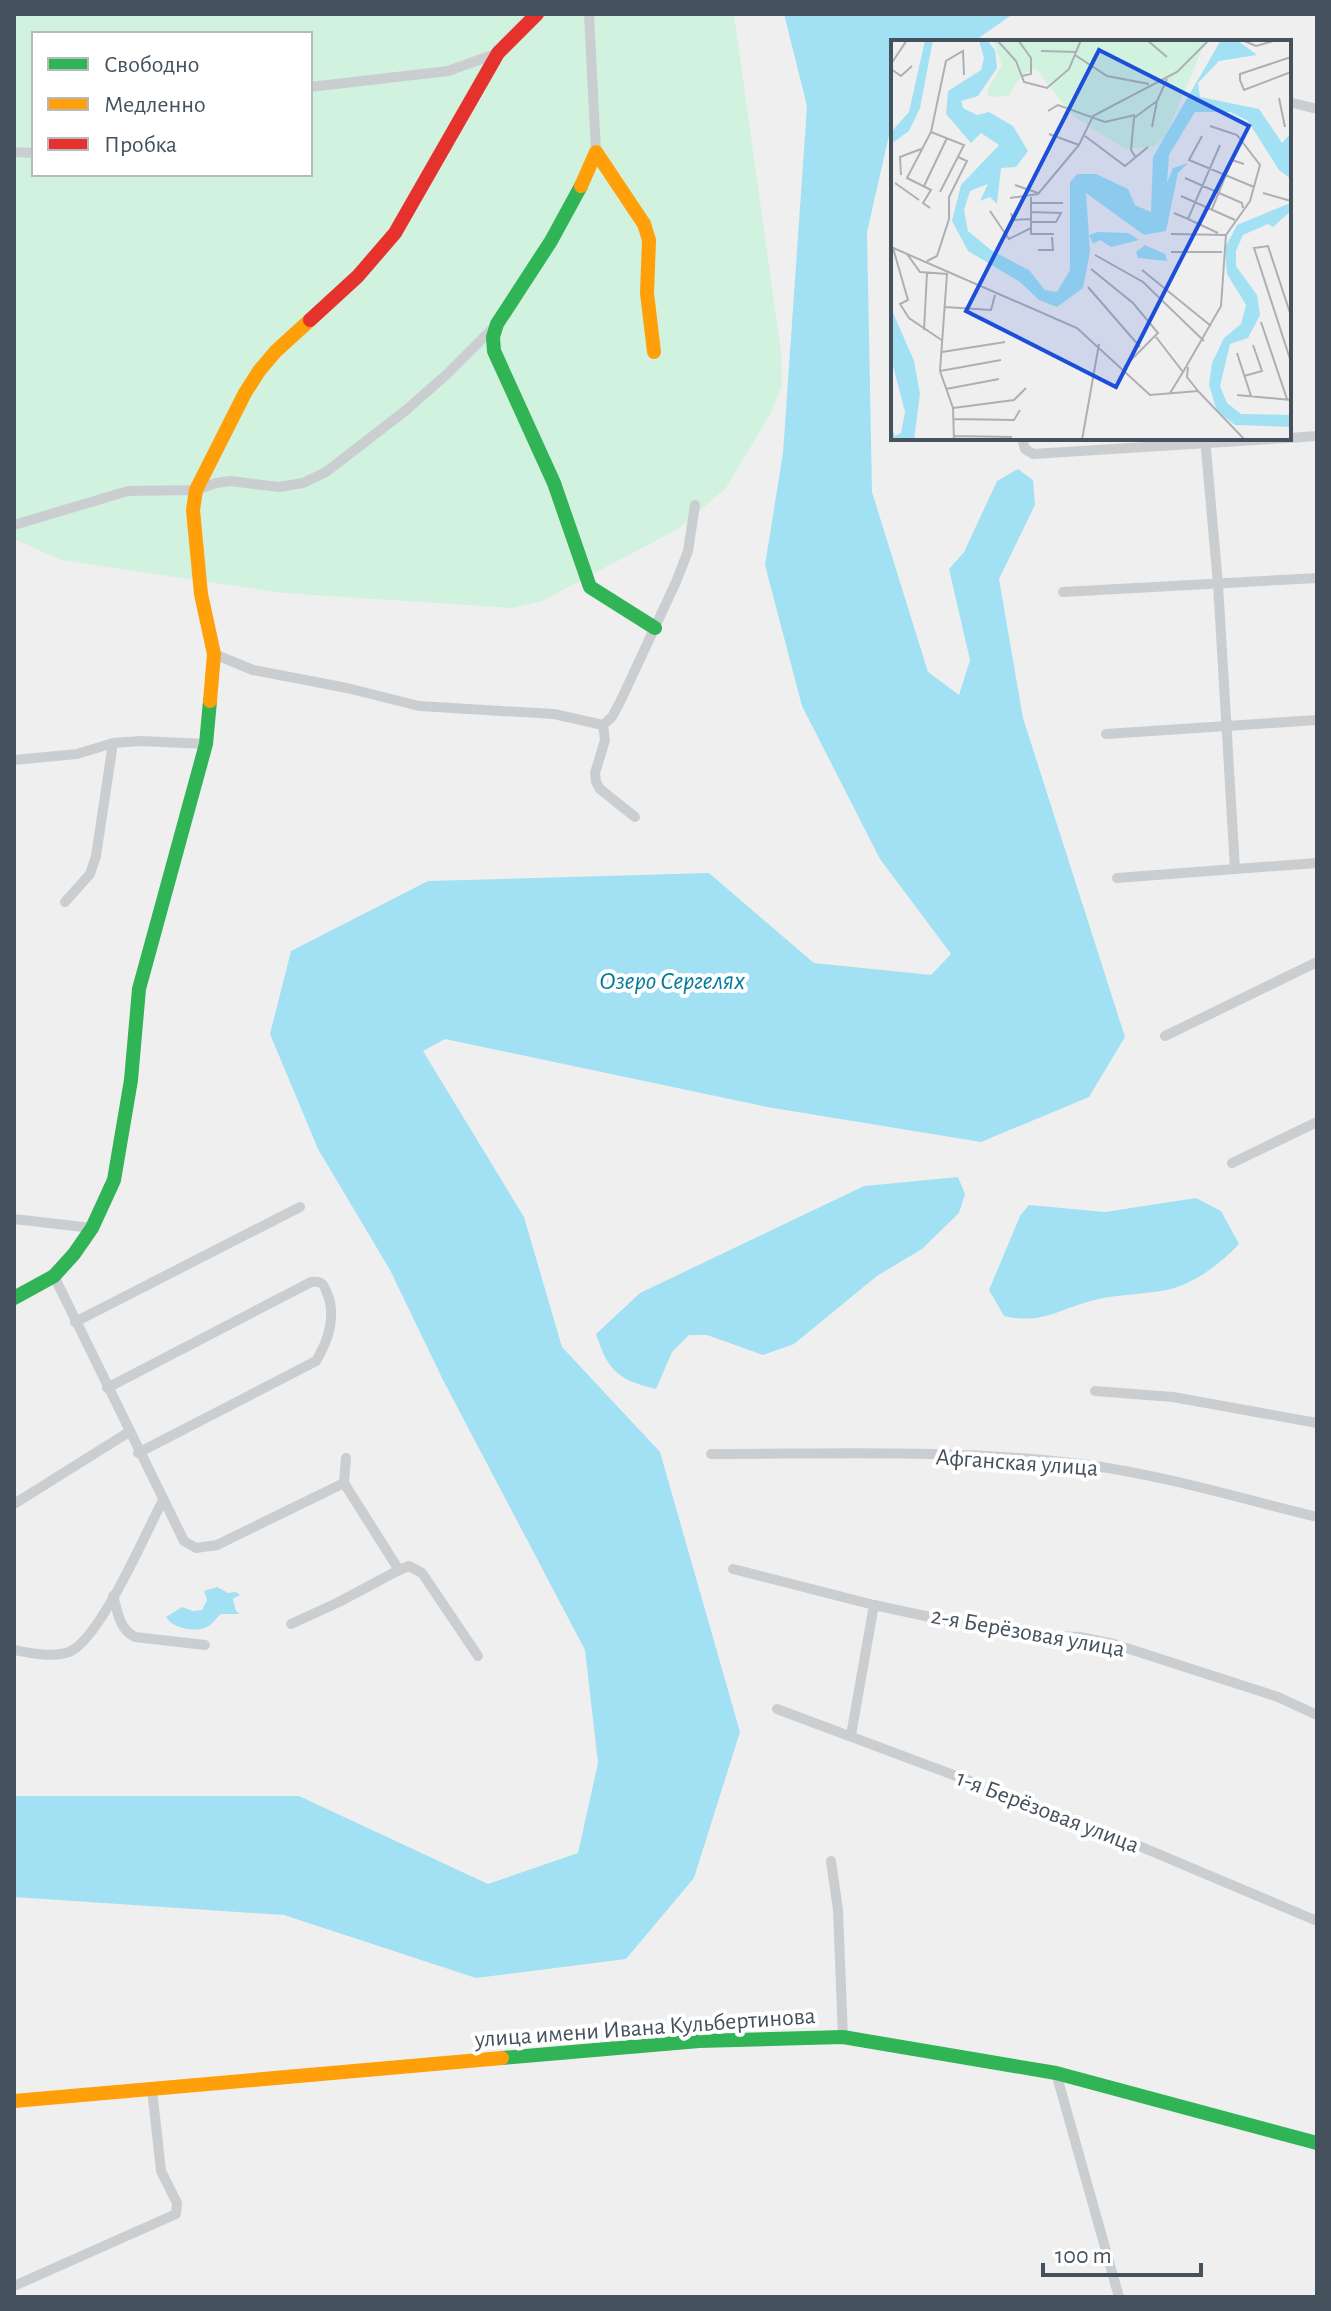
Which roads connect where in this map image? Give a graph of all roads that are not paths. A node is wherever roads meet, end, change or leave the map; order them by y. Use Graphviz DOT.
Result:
graph roads {
  1 [pos="537,14"];
  2 [pos="589,14"];
  3 [pos="498,53"];
  4 [pos="312,87"];
  5 [pos="1291,102"];
  6 [pos="1317,109"];
  7 [pos="596,152"];
  8 [pos="497,324"];
  9 [pos="654,352"];
  10 [pos="1317,436"];
  11 [pos="1291,438"];
  12 [pos="1023,440"];
  13 [pos="1233,440"];
  14 [pos="1205,441"];
  15 [pos="196,490"];
  16 [pos="695,505"];
  17 [pos="14,525"];
  18 [pos="1317,578"];
  19 [pos="1218,584"];
  20 [pos="1063,592"];
  21 [pos="655,628"];
  22 [pos="214,654"];
  23 [pos="1317,720"];
  24 [pos="603,725"];
  25 [pos="1226,726"];
  26 [pos="1106,734"];
  27 [pos="113,743"];
  28 [pos="206,744"];
  29 [pos="14,760"];
  30 [pos="635,817"];
  31 [pos="1317,863"];
  32 [pos="1235,869"];
  33 [pos="1117,878"];
  34 [pos="65,902"];
  35 [pos="1317,962"];
  36 [pos="1165,1036"];
  37 [pos="1317,1122"];
  38 [pos="1232,1163"];
  39 [pos="300,1207"];
  40 [pos="14,1219"];
  41 [pos="92,1228"];
  42 [pos="54,1276"];
  43 [pos="14,1298"];
  44 [pos="75,1322"];
  45 [pos="107,1388"];
  46 [pos="1095,1391"];
  47 [pos="1317,1423"];
  48 [pos="129,1432"];
  49 [pos="138,1453"];
  50 [pos="711,1454"];
  51 [pos="346,1458"];
  52 [pos="344,1483"];
  53 [pos="163,1500"];
  54 [pos="14,1504"];
  55 [pos="1317,1517"];
  56 [pos="733,1569"];
  57 [pos="399,1570"];
  58 [pos="113,1596"];
  59 [pos="874,1605"];
  60 [pos="291,1624"];
  61 [pos="205,1645"];
  62 [pos="14,1650"];
  63 [pos="478,1656"];
  64 [pos="777,1709"];
  65 [pos="1317,1715"];
  66 [pos="851,1735"];
  67 [pos="831,1861"];
  68 [pos="1317,1921"];
  69 [pos="843,2037"];
  70 [pos="1056,2073"];
  71 [pos="152,2089"];
  72 [pos="14,2101"];
  73 [pos="1317,2140"];
  74 [pos="14,2286"];
  75 [pos="1119,2297"];
  1 -- 3 [label="street"];
  2 -- 7 [label="street"];
  3 -- 4 [label="street"];
  3 -- 15 [label="street"];
  5 -- 6 [label="street"];
  7 -- 8 [label="street"];
  7 -- 9 [label="street"];
  8 -- 15 [label="street"];
  8 -- 21 [label="street"];
  10 -- 11 [label="street"];
  12 -- 14 [label="street"];
  13 -- 14 [label="street"];
  14 -- 19 [label="street"];
  15 -- 17 [label="street"];
  15 -- 22 [label="street"];
  16 -- 21 [label="street"];
  18 -- 19 [label="street"];
  19 -- 20 [label="street"];
  19 -- 25 [label="street"];
  21 -- 24 [label="street"];
  22 -- 24 [label="street"];
  22 -- 28 [label="street"];
  23 -- 25 [label="street"];
  24 -- 30 [label="street"];
  25 -- 26 [label="street"];
  25 -- 32 [label="street"];
  27 -- 28 [label="street"];
  27 -- 29 [label="street"];
  27 -- 34 [label="street"];
  28 -- 41 [label="street"];
  31 -- 32 [label="street"];
  32 -- 33 [label="street"];
  35 -- 36 [label="street"];
  37 -- 38 [label="street"];
  39 -- 44 [label="street"];
  40 -- 41 [label="street"];
  41 -- 42 [label="street"];
  42 -- 43 [label="street"];
  42 -- 44 [label="street"];
  44 -- 45 [label="street"];
  45 -- 48 [label="street"];
  45 -- 49 [label="street"];
  46 -- 47 [label="street"];
  48 -- 49 [label="street"];
  48 -- 54 [label="street"];
  49 -- 53 [label="street"];
  50 -- 55 [label="street, Афганская улица"];
  51 -- 52 [label="street"];
  52 -- 53 [label="street"];
  52 -- 57 [label="street"];
  53 -- 58 [label="street"];
  56 -- 59 [label="street, 2-я Берёзовая улица"];
  57 -- 60 [label="street"];
  57 -- 63 [label="street"];
  58 -- 61 [label="street"];
  58 -- 62 [label="street"];
  59 -- 65 [label="street, 2-я Берёзовая улица"];
  59 -- 66 [label="street"];
  64 -- 66 [label="street, 1-я Берёзовая улица"];
  66 -- 68 [label="street, 1-я Берёзовая улица"];
  67 -- 69 [label="street"];
  69 -- 70 [label="street, улица имени Ивана Кульбертинова"];
  69 -- 71 [label="street, улица имени Ивана Кульбертинова"];
  70 -- 73 [label="street, улица имени Ивана Кульбертинова"];
  70 -- 75 [label="street"];
  71 -- 72 [label="street, улица имени Ивана Кульбертинова"];
  71 -- 74 [label="street"];
}
